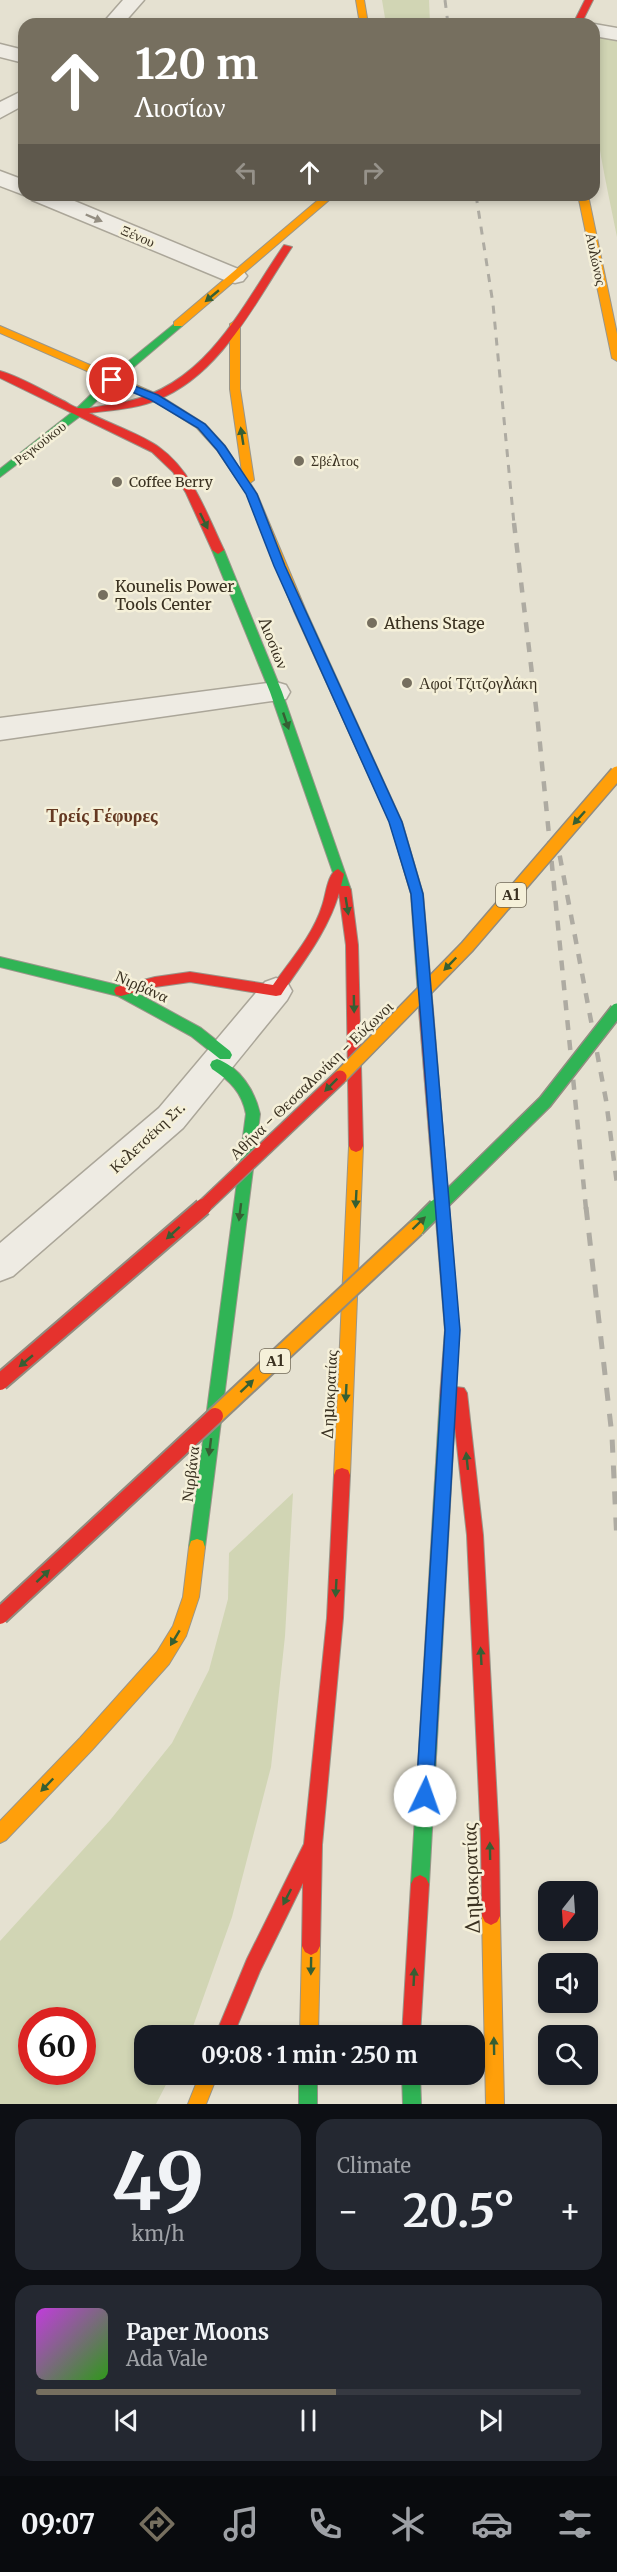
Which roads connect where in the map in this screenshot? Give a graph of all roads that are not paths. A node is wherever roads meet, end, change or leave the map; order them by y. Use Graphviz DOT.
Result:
graph roads {
  1 [pos="134,0"];
  2 [pos="360,0"];
  3 [pos="589,0"];
  4 [pos="118,18"];
  5 [pos="363,18"];
  6 [pos="580,18"];
  7 [pos="600,31"];
  8 [pos="617,34"];
  9 [pos="0,50"];
  10 [pos="18,55"];
  11 [pos="18,100"];
  12 [pos="0,111"];
  13 [pos="0,178"];
  14 [pos="18,186"];
  15 [pos="54,201"];
  16 [pos="324,201"];
  17 [pos="584,201"];
  18 [pos="317,207"];
  19 [pos="235,276"];
  20 [pos="235,324"];
  21 [pos="0,329"];
  22 [pos="617,358"];
  23 [pos="0,374"];
  24 [pos="112,380"];
  25 [pos="155,397"];
  26 [pos="79,412"];
  27 [pos="0,474"];
  28 [pos="252,494"];
  29 [pos="276,692"];
  30 [pos="0,729"];
  31 [pos="617,774"];
  32 [pos="338,872"];
  33 [pos="352,945"];
  34 [pos="0,962"];
  35 [pos="121,991"];
  36 [pos="276,991"];
  37 [pos="617,1010"];
  38 [pos="221,1060"];
  39 [pos="0,1265"];
  40 [pos="452,1330"];
  41 [pos="0,1382"];
  42 [pos="0,1616"];
  43 [pos="0,1834"];
  44 [pos="313,1845"];
  45 [pos="228,2025"];
  46 [pos="309,2025"];
  47 [pos="412,2025"];
  48 [pos="205,2085"];
  49 [pos="308,2085"];
  50 [pos="411,2085"];
  51 [pos="197,2104"];
  52 [pos="308,2104"];
  53 [pos="412,2104"];
  54 [pos="495,2104"];
  1 -- 4 [label="street"];
  2 -- 5 [label="main road"];
  3 -- 6 [label="main road"];
  7 -- 8 [label="street"];
  9 -- 10 [label="street"];
  11 -- 12 [label="street"];
  13 -- 14 [label="street"];
  15 -- 19 [label="street, Ξένου, one-way"];
  16 -- 18 [label="main road"];
  17 -- 22 [label="main road, Αυλώνος"];
  18 -- 19 [label="main road"];
  18 -- 20 [label="main road"];
  19 -- 24 [label="main road, one-way"];
  20 -- 25 [label="main road"];
  28 -- 20 [label="main road, one-way"];
  21 -- 24 [label="main road"];
  23 -- 26 [label="main road, Λιοσίων"];
  24 -- 25 [label="main road"];
  24 -- 26 [label="main road"];
  25 -- 26 [label="main road"];
  25 -- 28 [label="main road"];
  26 -- 27 [label="main road, Ρεγκούκου"];
  26 -- 29 [label="main road, Λιοσίων, one-way"];
  28 -- 40 [label="main road, Δημοκρατίας"];
  29 -- 30 [label="street"];
  29 -- 32 [label="main road, Λιοσίων, one-way"];
  31 -- 41 [label="main road, Αθήνα - Θεσσαλονίκη - Εύζωνοι / Α1, one-way, bridge"];
  32 -- 33 [label="main road, Λιοσίων, one-way"];
  32 -- 36 [label="main road"];
  33 -- 44 [label="main road, Δημοκρατίας, one-way"];
  34 -- 35 [label="main road, Νιρβάνα"];
  35 -- 36 [label="main road"];
  35 -- 38 [label="main road, Νιρβάνα"];
  36 -- 38 [label="street, Κελετσέκη Στ."];
  42 -- 37 [label="main road, Α1, one-way, bridge"];
  38 -- 39 [label="street, Κελετσέκη Στ."];
  38 -- 43 [label="main road, Νιρβάνα, one-way"];
  47 -- 40 [label="main road, Δημοκρατίας, one-way"];
  54 -- 40 [label="main road, Δημοκρατίας, one-way"];
  44 -- 45 [label="main road, Δημοκρατίας, one-way"];
  44 -- 46 [label="main road, Δημοκρατίας, one-way"];
  48 -- 51 [label="main road"];
  49 -- 52 [label="main road"];
  50 -- 53 [label="main road"];
}
